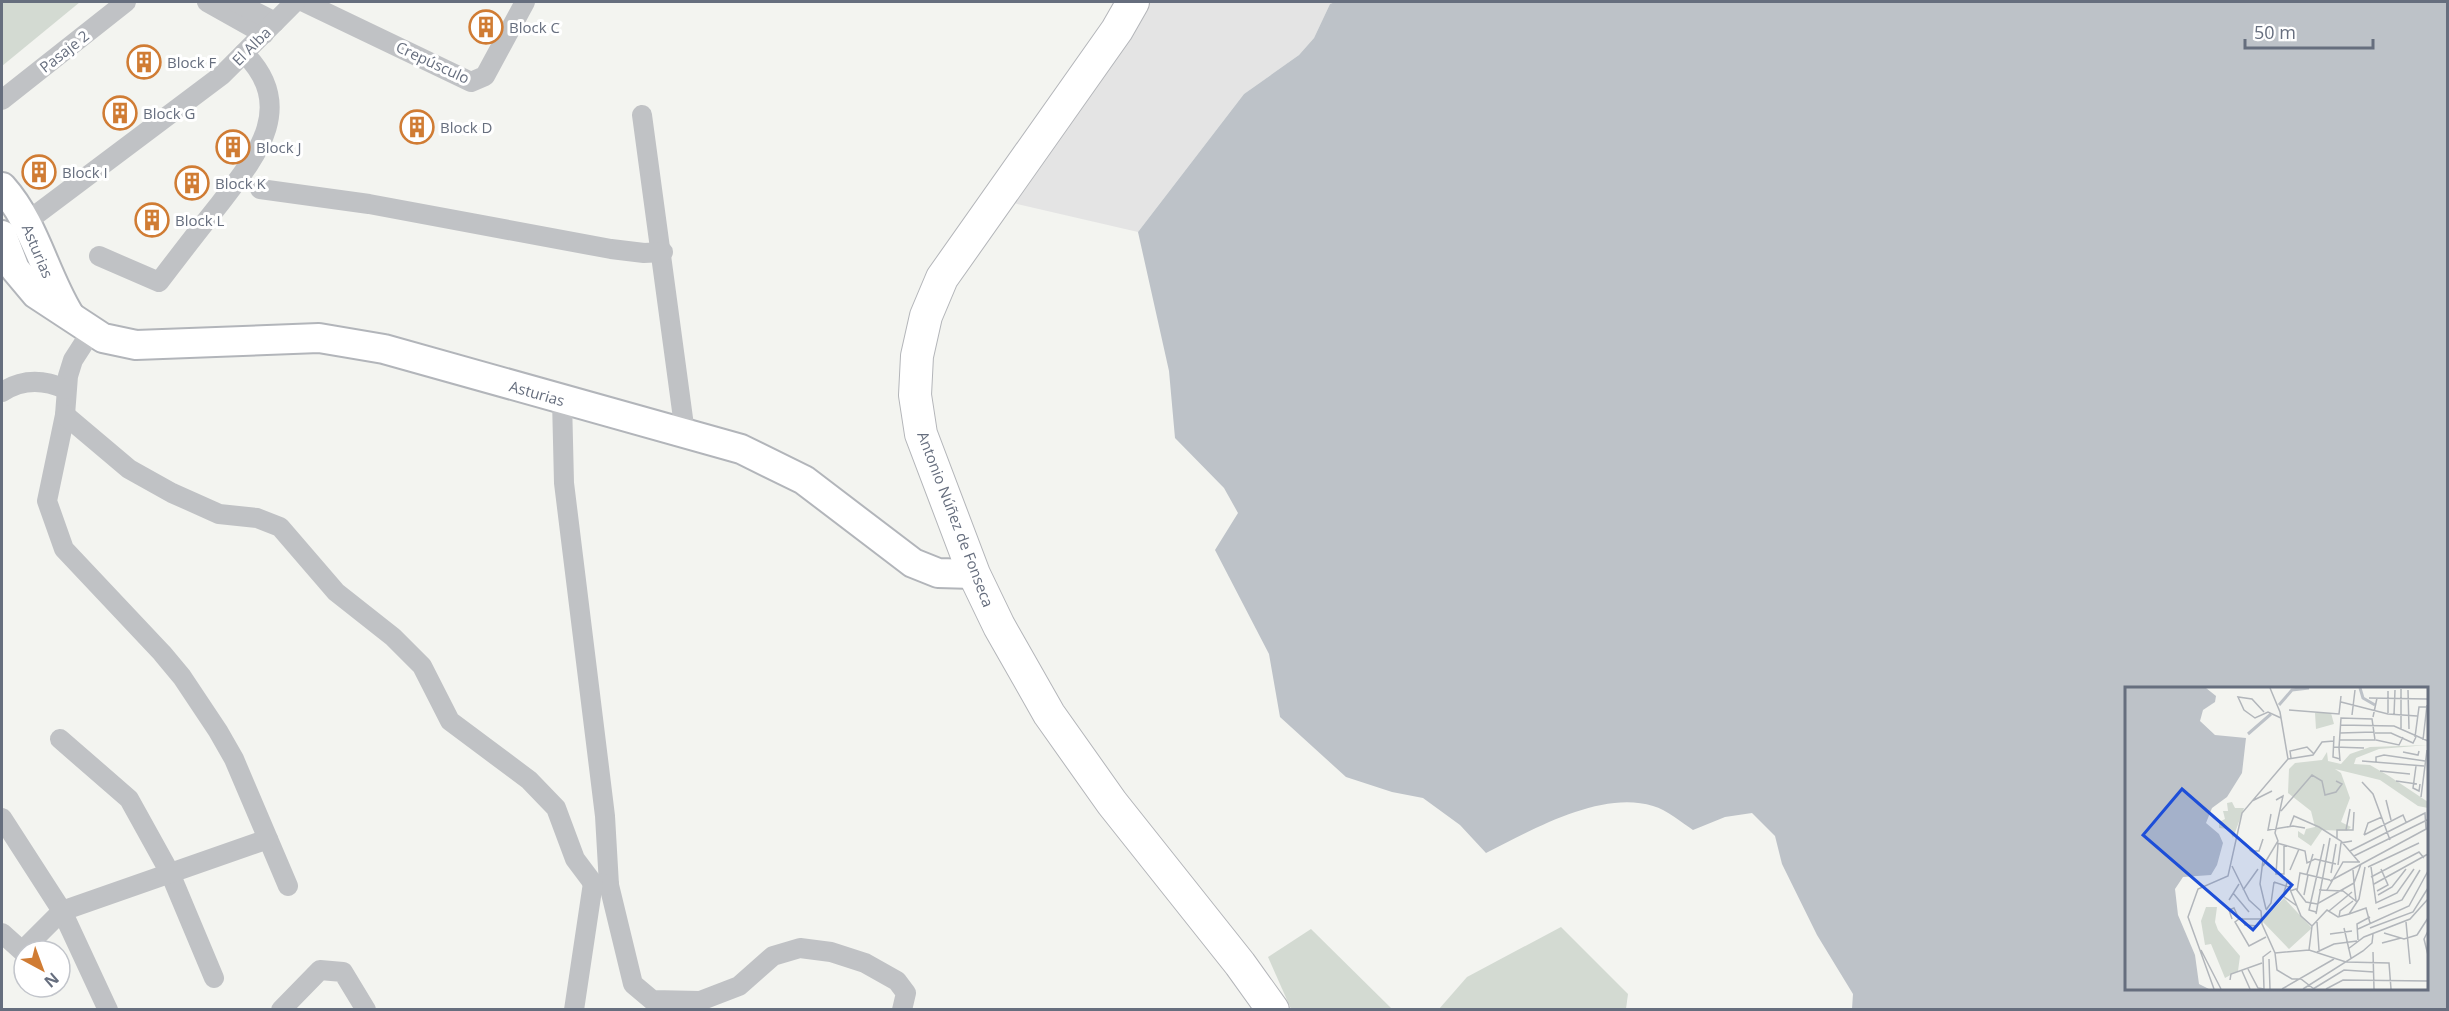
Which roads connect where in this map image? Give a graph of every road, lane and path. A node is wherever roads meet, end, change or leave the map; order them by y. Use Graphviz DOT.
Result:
graph roads {
  1 [pos="126,2"];
  2 [pos="207,2"];
  3 [pos="236,2"];
  4 [pos="295,2"];
  5 [pos="304,2"];
  6 [pos="525,2"];
  7 [pos="1133,2"];
  8 [pos="269,28"];
  9 [pos="244,53"];
  10 [pos="2,100"];
  11 [pos="642,115"];
  12 [pos="2,187"];
  13 [pos="260,189"];
  14 [pos="27,223"];
  15 [pos="2,237"];
  16 [pos="663,252"];
  17 [pos="99,256"];
  18 [pos="81,324"];
  19 [pos="65,389"];
  20 [pos="2,392"];
  21 [pos="562,400"];
  22 [pos="65,415"];
  23 [pos="686,433"];
  24 [pos="974,574"];
  25 [pos="60,739"];
  26 [pos="2,818"];
  27 [pos="268,839"];
  28 [pos="170,873"];
  29 [pos="601,884"];
  30 [pos="288,886"];
  31 [pos="62,911"];
  32 [pos="2,933"];
  33 [pos="214,978"];
  34 [pos="108,1010"];
  35 [pos="281,1010"];
  36 [pos="366,1010"];
  37 [pos="574,1010"];
  38 [pos="902,1010"];
  39 [pos="1273,1010"];
  1 -- 10 [label="street, Pasaje 2"];
  2 -- 8 [label="street"];
  3 -- 8 [label="street"];
  4 -- 8 [label="street, El Alba"];
  5 -- 6 [label="street, Crepúsculo"];
  7 -- 24 [label="main road, Antonio Núñez de Fonseca"];
  8 -- 9 [label="street, El Alba"];
  9 -- 14 [label="street, El Alba"];
  9 -- 17 [label="street"];
  11 -- 16 [label="street"];
  12 -- 14 [label="street, Asturias"];
  13 -- 16 [label="street"];
  14 -- 15 [label="street, El Alba"];
  14 -- 18 [label="street, Asturias"];
  15 -- 18 [label="street, Asturias"];
  16 -- 23 [label="street"];
  18 -- 19 [label="street"];
  18 -- 21 [label="street, Asturias"];
  19 -- 20 [label="street"];
  19 -- 22 [label="street"];
  21 -- 23 [label="street, Asturias"];
  21 -- 29 [label="street"];
  22 -- 27 [label="street"];
  22 -- 29 [label="street"];
  23 -- 24 [label="street, Asturias"];
  24 -- 39 [label="main road, Antonio Núñez de Fonseca"];
  25 -- 28 [label="street"];
  26 -- 31 [label="street"];
  27 -- 28 [label="street"];
  27 -- 30 [label="street"];
  28 -- 31 [label="street"];
  28 -- 33 [label="street"];
  29 -- 37 [label="street"];
  29 -- 38 [label="street"];
  31 -- 32 [label="street"];
  31 -- 34 [label="street"];
  35 -- 36 [label="street"];
}
